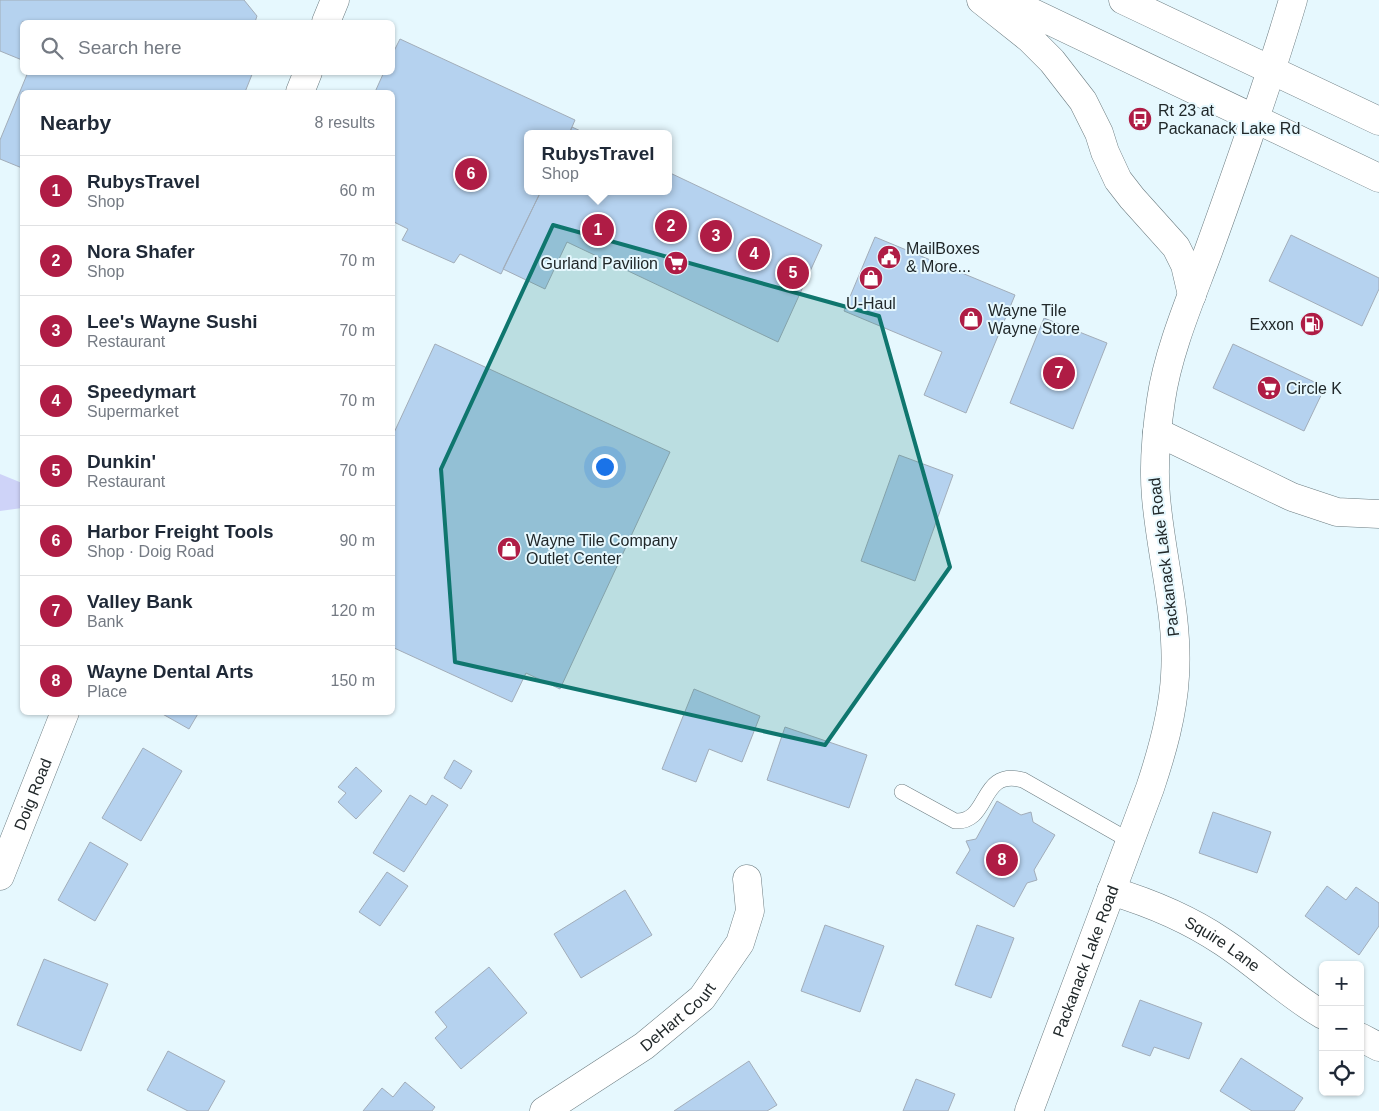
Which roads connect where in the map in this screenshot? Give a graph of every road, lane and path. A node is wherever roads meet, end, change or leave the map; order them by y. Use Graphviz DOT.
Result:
graph roads {
  1 [pos="335,0"];
  2 [pos="981,0"];
  3 [pos="1006,0"];
  4 [pos="1123,0"];
  5 [pos="1293,0"];
  6 [pos="327,20"];
  7 [pos="1270,70"];
  8 [pos="307,75"];
  9 [pos="301,90"];
  10 [pos="1255,118"];
  11 [pos="1379,121"];
  12 [pos="1379,178"];
  13 [pos="1192,295"];
  14 [pos="1157,432"];
  15 [pos="1379,514"];
  16 [pos="64,715"];
  17 [pos="902,792"];
  18 [pos="1130,841"];
  19 [pos="0,876"];
  20 [pos="747,879"];
  21 [pos="1111,891"];
  22 [pos="1319,1013"];
  23 [pos="1364,1040"];
  24 [pos="1379,1047"];
  25 [pos="544,1111"];
  26 [pos="1028,1111"];
  1 -- 6 [label="main road"];
  2 -- 13 [label="main road"];
  3 -- 10 [label="main road"];
  4 -- 7 [label="main road"];
  5 -- 7 [label="main road, Packanack Lake Road"];
  7 -- 10 [label="main road, Packanack Lake Road"];
  7 -- 11 [label="main road"];
  8 -- 9 [label="main road"];
  10 -- 12 [label="main road"];
  10 -- 13 [label="main road, Packanack Lake Road"];
  13 -- 14 [label="main road, Packanack Lake Road"];
  14 -- 15 [label="main road"];
  14 -- 18 [label="main road, Packanack Lake Road"];
  16 -- 19 [label="main road, Doig Road"];
  17 -- 18 [label="lane"];
  18 -- 21 [label="main road, Packanack Lake Road"];
  20 -- 25 [label="main road, DeHart Court"];
  21 -- 22 [label="main road, Squire Lane"];
  21 -- 26 [label="main road, Packanack Lake Road"];
  23 -- 24 [label="main road"];
}
